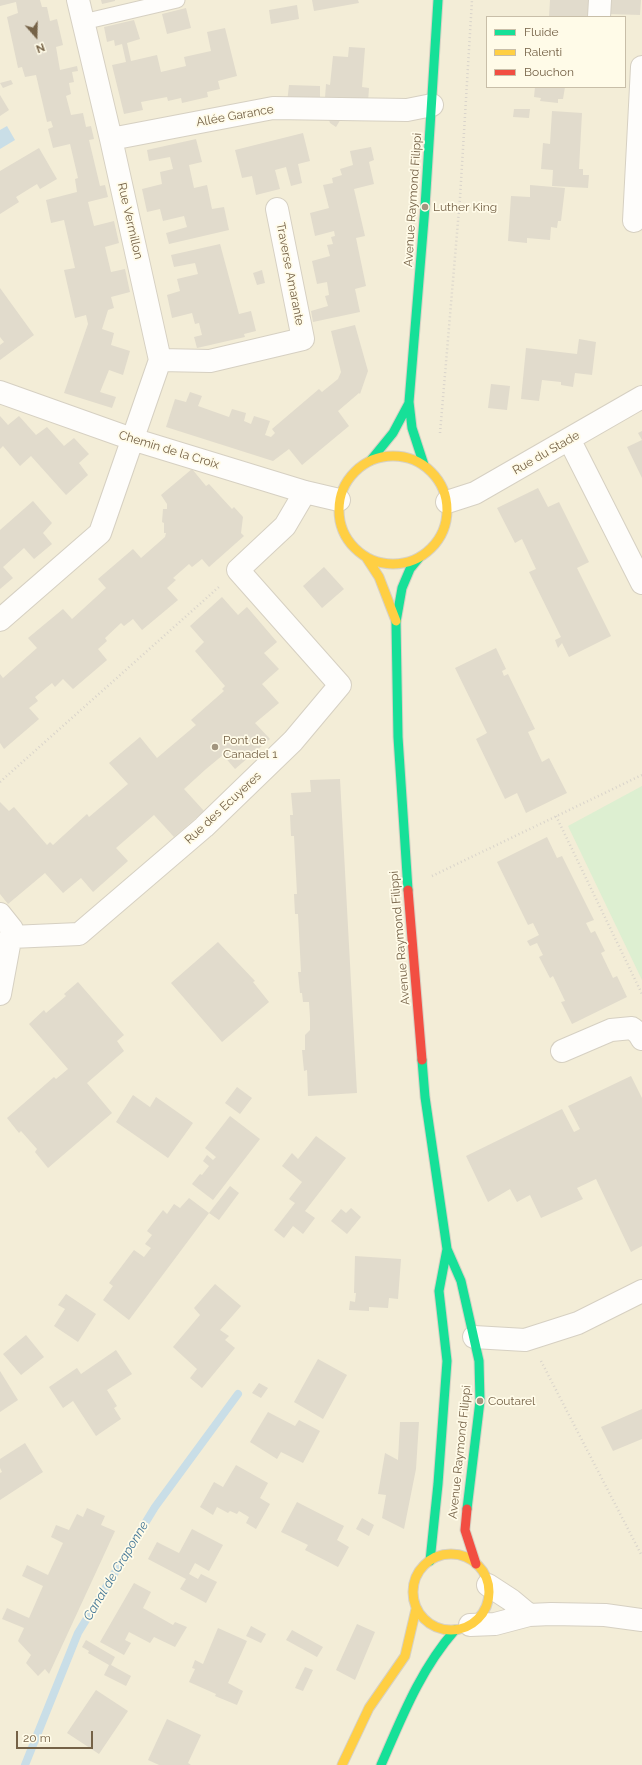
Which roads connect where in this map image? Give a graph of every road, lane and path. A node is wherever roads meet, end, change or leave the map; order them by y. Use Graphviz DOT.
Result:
graph roads {
  1 [pos="78,0"];
  2 [pos="177,0"];
  3 [pos="438,0"];
  4 [pos="472,0"];
  5 [pos="600,0"];
  6 [pos="598,16"];
  7 [pos="83,22"];
  8 [pos="626,61"];
  9 [pos="642,67"];
  10 [pos="432,105"];
  11 [pos="111,139"];
  12 [pos="277,209"];
  13 [pos="634,221"];
  14 [pos="160,360"];
  15 [pos="0,392"];
  16 [pos="642,397"];
  17 [pos="409,402"];
  18 [pos="132,439"];
  19 [pos="440,439"];
  20 [pos="569,439"];
  21 [pos="372,460"];
  22 [pos="424,465"];
  23 [pos="305,492"];
  24 [pos="339,500"];
  25 [pos="447,502"];
  26 [pos="366,557"];
  27 [pos="419,558"];
  28 [pos="238,570"];
  29 [pos="642,583"];
  30 [pos="0,620"];
  31 [pos="396,622"];
  32 [pos="642,775"];
  33 [pos="0,782"];
  34 [pos="556,816"];
  35 [pos="408,888"];
  36 [pos="0,914"];
  37 [pos="11,937"];
  38 [pos="0,994"];
  39 [pos="642,994"];
  40 [pos="642,1040"];
  41 [pos="562,1051"];
  42 [pos="447,1249"];
  43 [pos="642,1291"];
  44 [pos="474,1337"];
  45 [pos="530,1338"];
  46 [pos="642,1556"];
  47 [pos="430,1561"];
  48 [pos="476,1564"];
  49 [pos="488,1586"];
  50 [pos="416,1609"];
  51 [pos="529,1615"];
  52 [pos="642,1620"];
  53 [pos="462,1628"];
  54 [pos="342,1765"];
  55 [pos="382,1765"];
  1 -- 7 [label="street, Rue Vermillon"];
  2 -- 7 [label="lane"];
  3 -- 10 [label="main road, Avenue Raymond Filippi"];
  4 -- 19 [label="path"];
  5 -- 6 [label="street"];
  7 -- 11 [label="street, Rue Vermillon"];
  8 -- 9 [label="street"];
  9 -- 13 [label="street"];
  10 -- 11 [label="street, Allée Garance"];
  10 -- 17 [label="main road, Avenue Raymond Filippi"];
  11 -- 14 [label="street, Rue Vermillon"];
  12 -- 14 [label="street, Traverse Amarante"];
  14 -- 18 [label="street"];
  15 -- 18 [label="street, Chemin de la Croix"];
  16 -- 20 [label="street, Rue du Stade"];
  17 -- 21 [label="main road, Avenue Raymond Filippi"];
  17 -- 22 [label="main road, Avenue Raymond Filippi"];
  18 -- 23 [label="street, Chemin de la Croix"];
  18 -- 30 [label="street"];
  20 -- 25 [label="street, Rue du Stade"];
  20 -- 29 [label="street"];
  21 -- 22 [label="main road"];
  21 -- 24 [label="main road"];
  22 -- 25 [label="main road"];
  23 -- 24 [label="street, Chemin de la Croix"];
  23 -- 28 [label="street"];
  24 -- 26 [label="main road"];
  25 -- 27 [label="main road"];
  26 -- 27 [label="main road"];
  26 -- 31 [label="main road, Avenue Raymond Filippi"];
  27 -- 31 [label="main road, Avenue Raymond Filippi"];
  28 -- 33 [label="path"];
  28 -- 37 [label="street, Rue des Ecuyeres"];
  31 -- 35 [label="main road, Avenue Raymond Filippi"];
  32 -- 34 [label="path"];
  34 -- 35 [label="path"];
  34 -- 39 [label="path"];
  35 -- 42 [label="main road, Avenue Raymond Filippi"];
  36 -- 37 [label="street"];
  37 -- 38 [label="street"];
  40 -- 41 [label="street"];
  42 -- 44 [label="main road, Avenue Raymond Filippi"];
  42 -- 47 [label="main road, Avenue Raymond Filippi"];
  43 -- 45 [label="street"];
  44 -- 45 [label="street"];
  44 -- 48 [label="main road, Avenue Raymond Filippi"];
  45 -- 46 [label="path"];
  47 -- 48 [label="main road"];
  47 -- 50 [label="main road"];
  48 -- 49 [label="main road"];
  49 -- 51 [label="street"];
  49 -- 53 [label="main road"];
  50 -- 53 [label="main road"];
  50 -- 54 [label="main road"];
  51 -- 52 [label="street"];
  51 -- 53 [label="street"];
  53 -- 55 [label="main road"];
}
